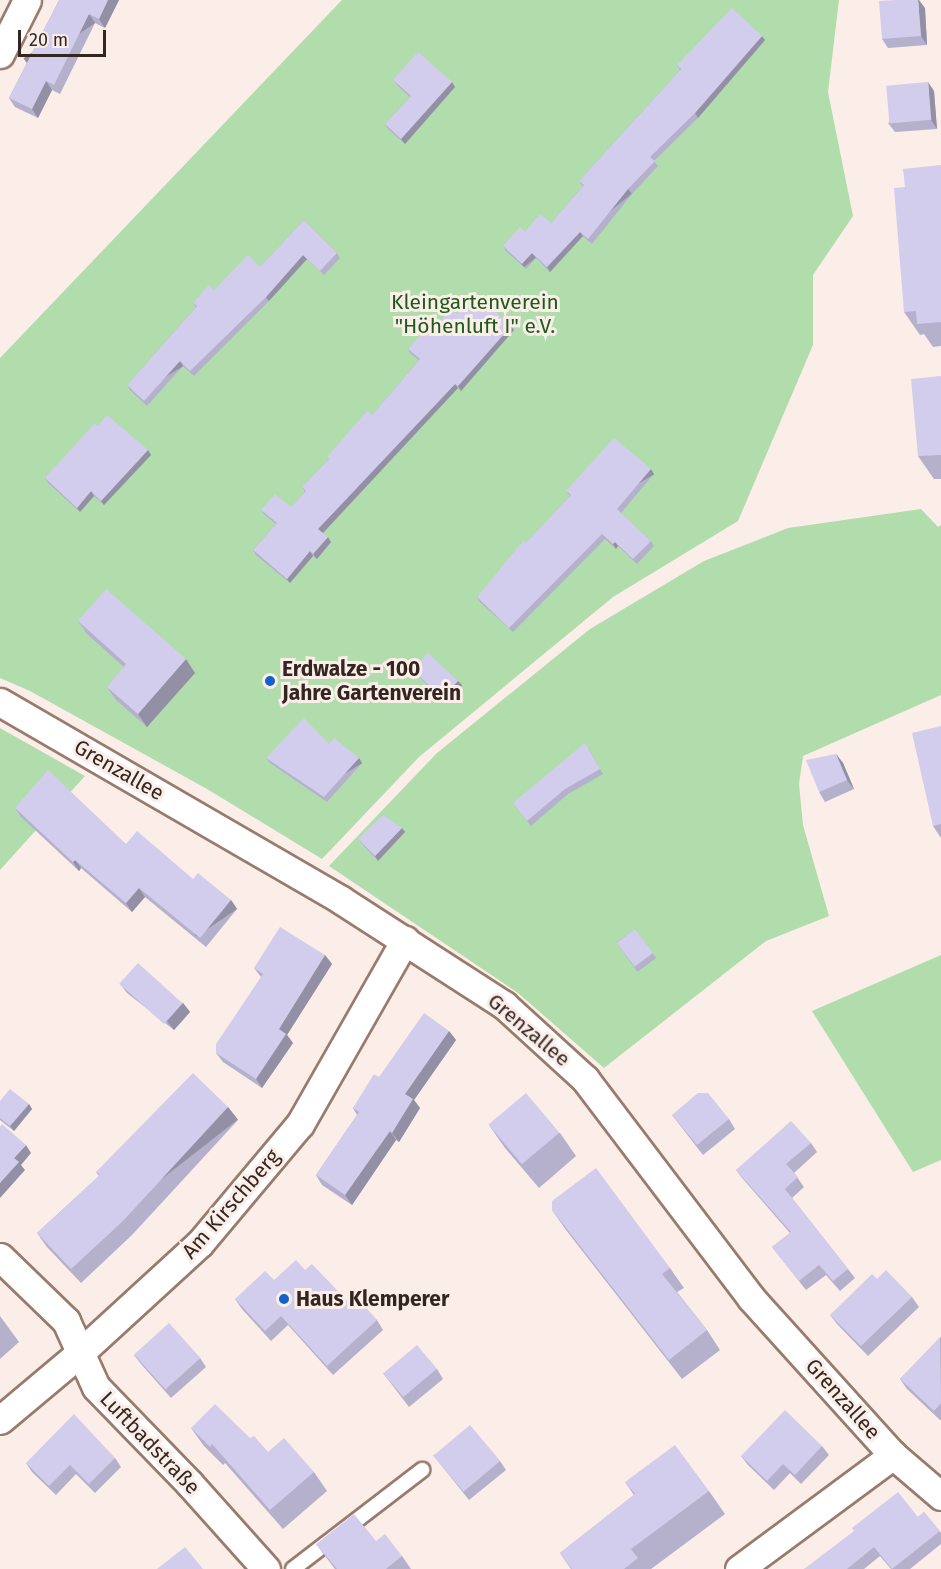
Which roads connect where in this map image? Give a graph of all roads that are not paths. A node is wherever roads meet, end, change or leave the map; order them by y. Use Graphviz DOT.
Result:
graph roads {
  1 [pos="27,0"];
  2 [pos="0,54"];
  3 [pos="0,702"];
  4 [pos="405,940"];
  5 [pos="0,1257"];
  6 [pos="81,1352"];
  7 [pos="0,1420"];
  8 [pos="894,1455"];
  9 [pos="422,1470"];
  10 [pos="941,1496"];
  11 [pos="266,1569"];
  12 [pos="293,1569"];
  13 [pos="739,1569"];
  1 -- 2 [label="street"];
  3 -- 4 [label="street, Grenzallee"];
  4 -- 6 [label="street, Am Kirschberg"];
  4 -- 8 [label="street, Grenzallee"];
  5 -- 6 [label="street, Luftbadstraße"];
  6 -- 7 [label="street, Am Kirschberg"];
  6 -- 11 [label="street, Luftbadstraße"];
  8 -- 10 [label="street, Grenzallee"];
  8 -- 13 [label="street"];
  9 -- 12 [label="lane"];
}
